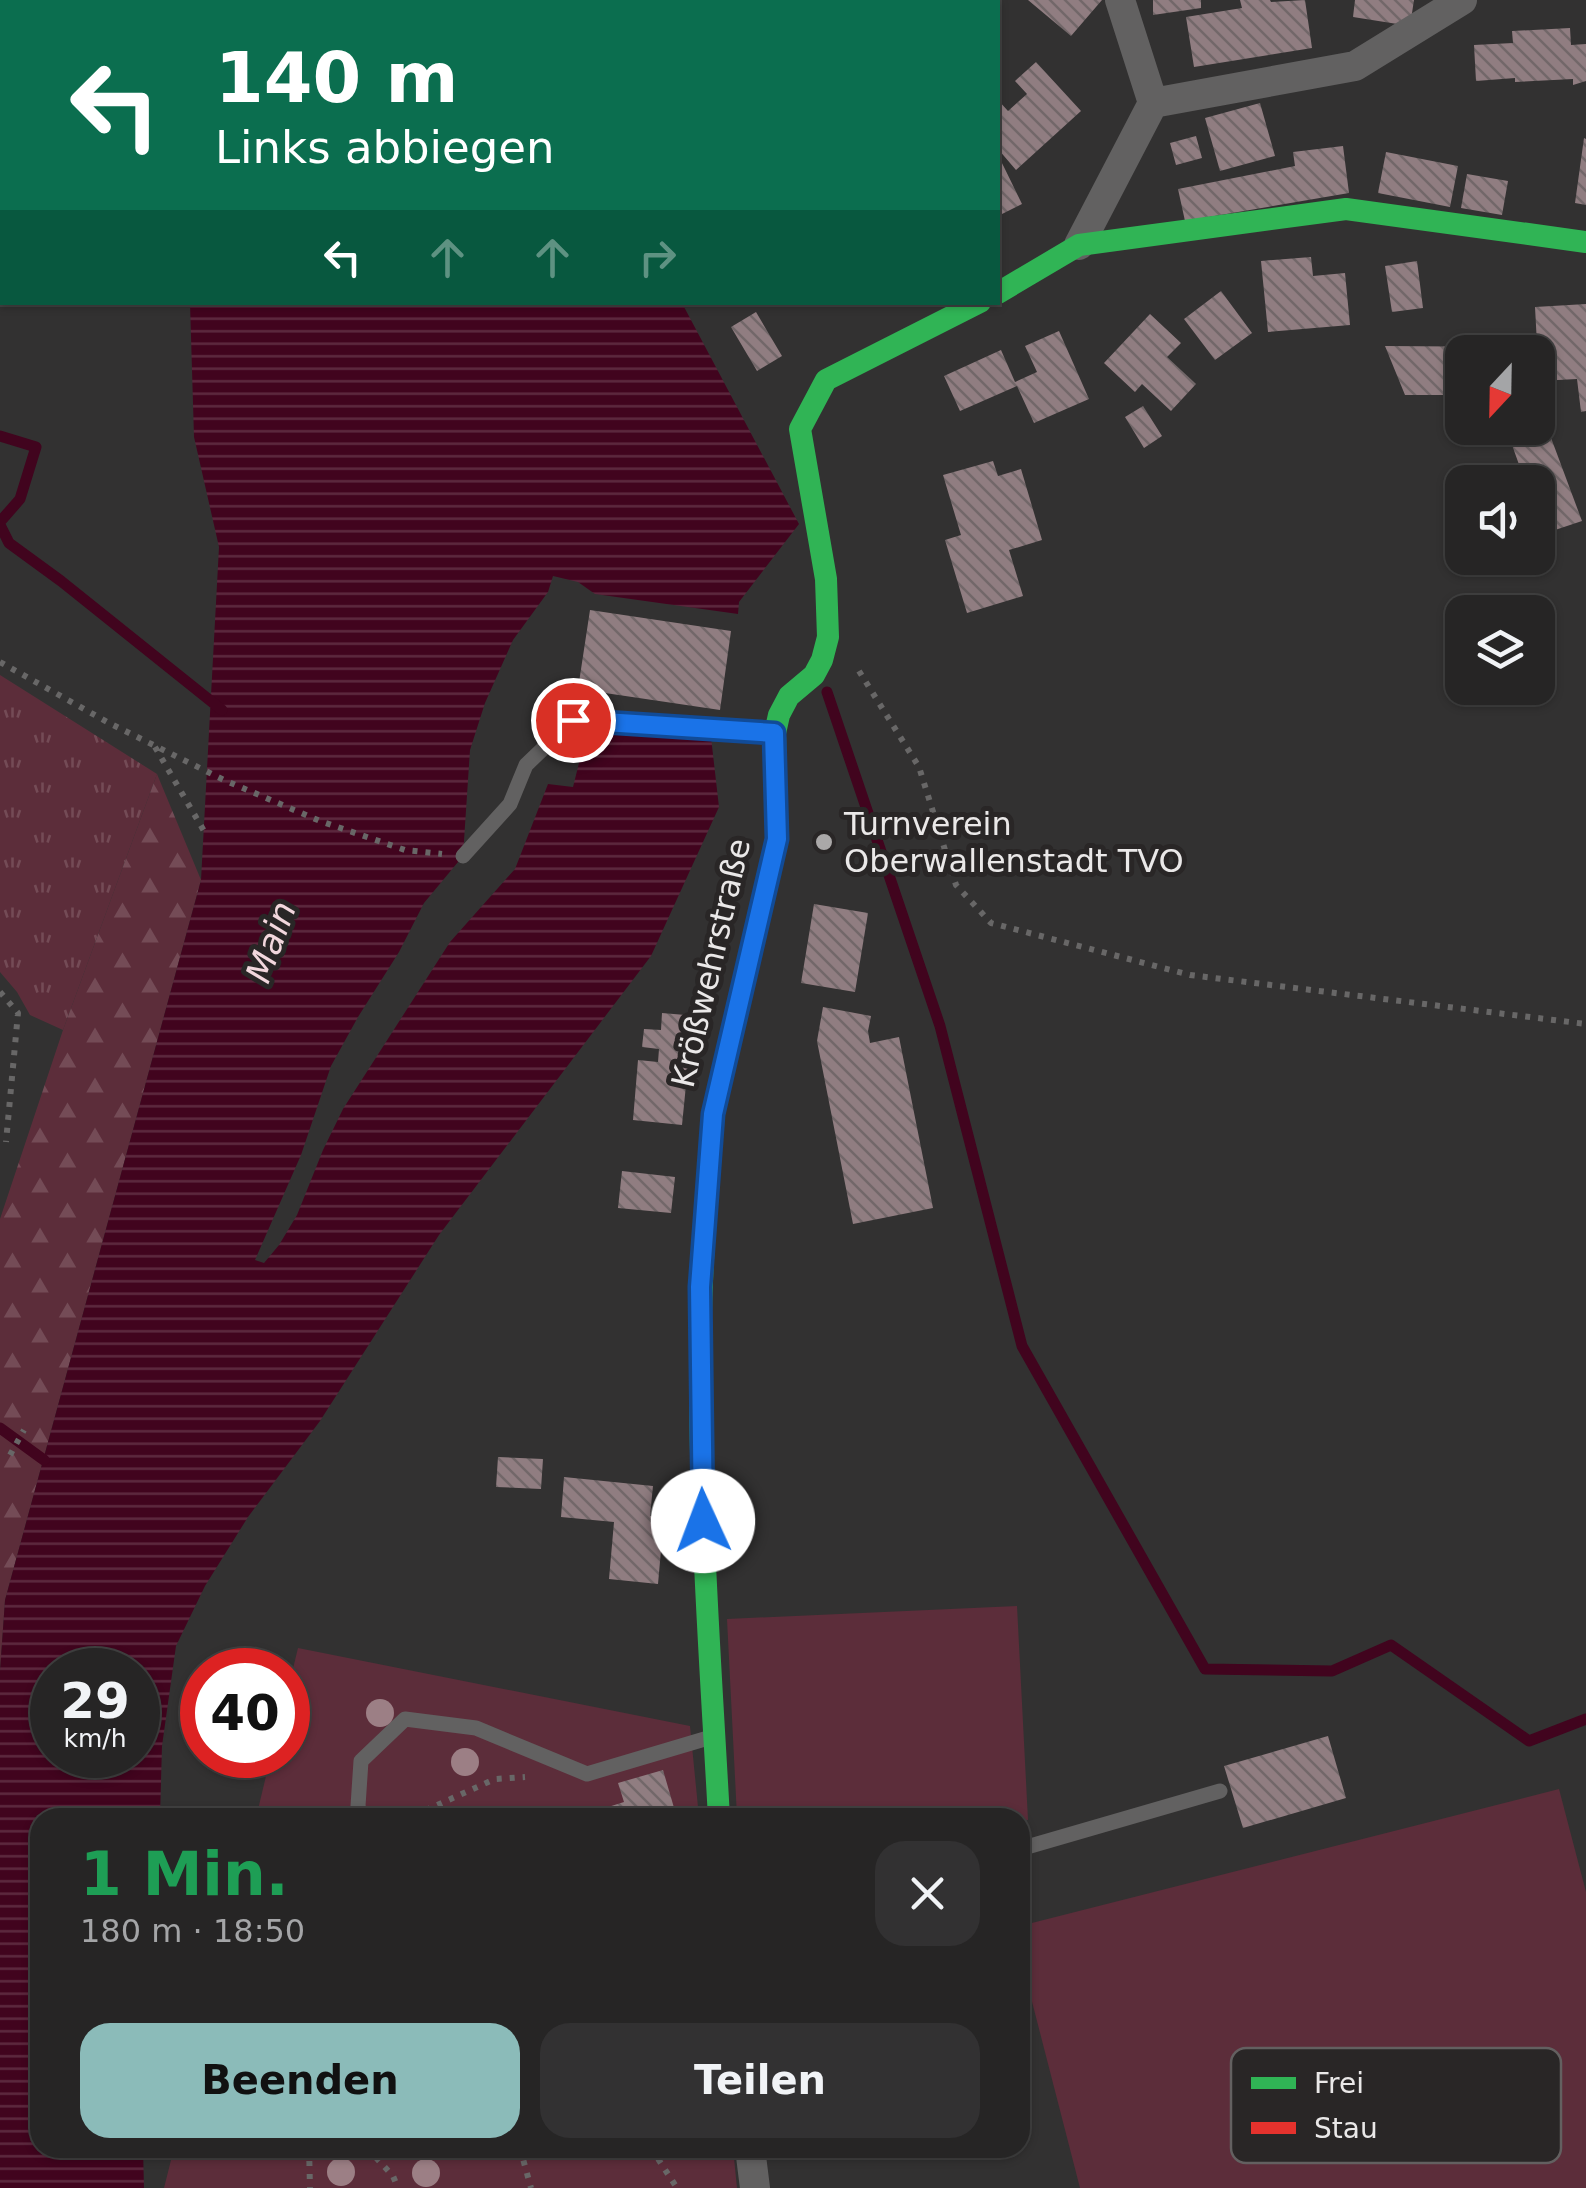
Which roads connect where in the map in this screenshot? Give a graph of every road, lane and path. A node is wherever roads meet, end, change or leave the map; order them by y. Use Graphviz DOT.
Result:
graph roads {
  1 [pos="1120,0"];
  2 [pos="1462,0"];
  3 [pos="1153,103"];
  4 [pos="1586,242"];
  5 [pos="1080,245"];
  6 [pos="1000,292"];
  7 [pos="974,305"];
  8 [pos="828,637"];
  9 [pos="0,662"];
  10 [pos="774,733"];
  11 [pos="154,746"];
  12 [pos="204,831"];
  13 [pos="464,856"];
  14 [pos="0,992"];
  15 [pos="1586,1024"];
  16 [pos="6,1142"];
  17 [pos="24,1430"];
  18 [pos="10,1455"];
  19 [pos="714,1736"];
  20 [pos="532,1777"];
  21 [pos="1220,1792"];
  22 [pos="359,1808"];
  23 [pos="436,1808"];
  24 [pos="718,1808"];
  25 [pos="1030,1846"];
  26 [pos="309,2158"];
  27 [pos="376,2158"];
  28 [pos="523,2158"];
  29 [pos="657,2158"];
  30 [pos="751,2158"];
  31 [pos="310,2188"];
  32 [pos="398,2188"];
  33 [pos="531,2188"];
  34 [pos="677,2188"];
  35 [pos="754,2188"];
  1 -- 3 [label="street"];
  2 -- 3 [label="street"];
  3 -- 5 [label="street"];
  4 -- 5 [label="street"];
  5 -- 6 [label="street"];
  7 -- 8 [label="street, Krößwehrstraße"];
  8 -- 10 [label="street, Krößwehrstraße"];
  8 -- 15 [label="path"];
  9 -- 11 [label="path"];
  10 -- 13 [label="lane"];
  10 -- 19 [label="street, Krößwehrstraße"];
  11 -- 12 [label="path"];
  11 -- 13 [label="path"];
  14 -- 16 [label="path"];
  17 -- 18 [label="path"];
  19 -- 22 [label="lane"];
  19 -- 24 [label="street, Krößwehrstraße"];
  20 -- 23 [label="path"];
  21 -- 25 [label="lane"];
  26 -- 31 [label="path"];
  27 -- 32 [label="path"];
  28 -- 33 [label="path"];
  29 -- 34 [label="path"];
  30 -- 35 [label="street"];
}
